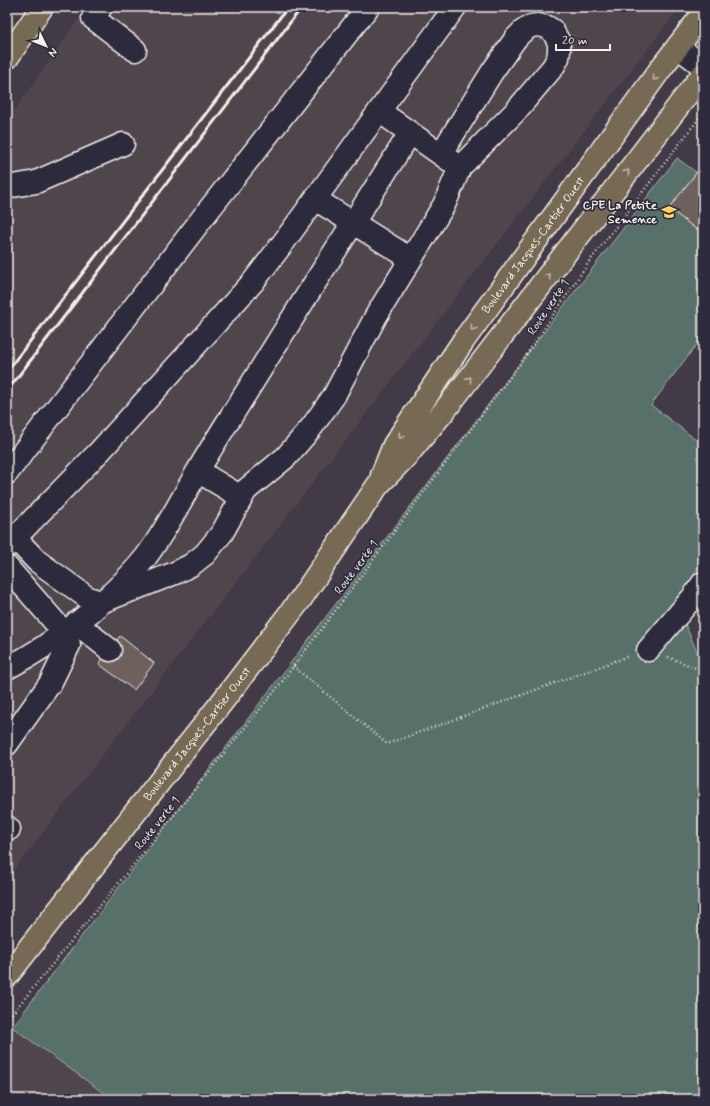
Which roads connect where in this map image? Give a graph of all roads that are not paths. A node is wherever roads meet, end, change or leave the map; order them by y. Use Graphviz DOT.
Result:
graph roads {
  1 [pos="42,7"];
  2 [pos="101,7"];
  3 [pos="368,7"];
  4 [pos="455,7"];
  5 [pos="703,14"];
  6 [pos="678,47"];
  7 [pos="135,50"];
  8 [pos="7,58"];
  9 [pos="703,66"];
  10 [pos="703,74"];
  11 [pos="379,111"];
  12 [pos="410,133"];
  13 [pos="123,144"];
  14 [pos="441,154"];
  15 [pos="460,167"];
  16 [pos="7,187"];
  17 [pos="315,200"];
  18 [pos="353,224"];
  19 [pos="411,260"];
  20 [pos="198,471"];
  21 [pos="7,473"];
  22 [pos="378,485"];
  23 [pos="241,497"];
  24 [pos="11,542"];
  25 [pos="7,567"];
  26 [pos="703,583"];
  27 [pos="101,602"];
  28 [pos="70,628"];
  29 [pos="110,650"];
  30 [pos="648,650"];
  31 [pos="7,668"];
  32 [pos="7,744"];
  33 [pos="7,976"];
  1 -- 8 [label="main road"];
  2 -- 7 [label="street"];
  3 -- 21 [label="street"];
  4 -- 11 [label="street"];
  5 -- 6 [label="main road, Boulevard Jacques-Cartier Ouest"];
  6 -- 9 [label="street"];
  6 -- 22 [label="main road, Boulevard Jacques-Cartier Ouest, one-way"];
  22 -- 10 [label="main road, Boulevard Jacques-Cartier Ouest, one-way"];
  11 -- 12 [label="street"];
  11 -- 17 [label="street"];
  12 -- 14 [label="street"];
  12 -- 18 [label="street"];
  13 -- 16 [label="street"];
  14 -- 15 [label="street"];
  14 -- 15 [label="street"];
  15 -- 19 [label="street"];
  17 -- 18 [label="street"];
  17 -- 24 [label="street"];
  18 -- 19 [label="street"];
  18 -- 20 [label="street"];
  19 -- 23 [label="street"];
  20 -- 23 [label="street"];
  20 -- 27 [label="street"];
  22 -- 33 [label="main road, Boulevard Jacques-Cartier Ouest"];
  23 -- 27 [label="street"];
  24 -- 27 [label="street"];
  25 -- 28 [label="street"];
  26 -- 30 [label="street"];
  27 -- 28 [label="street"];
  28 -- 29 [label="street"];
  28 -- 31 [label="street"];
  28 -- 32 [label="street"];
}
